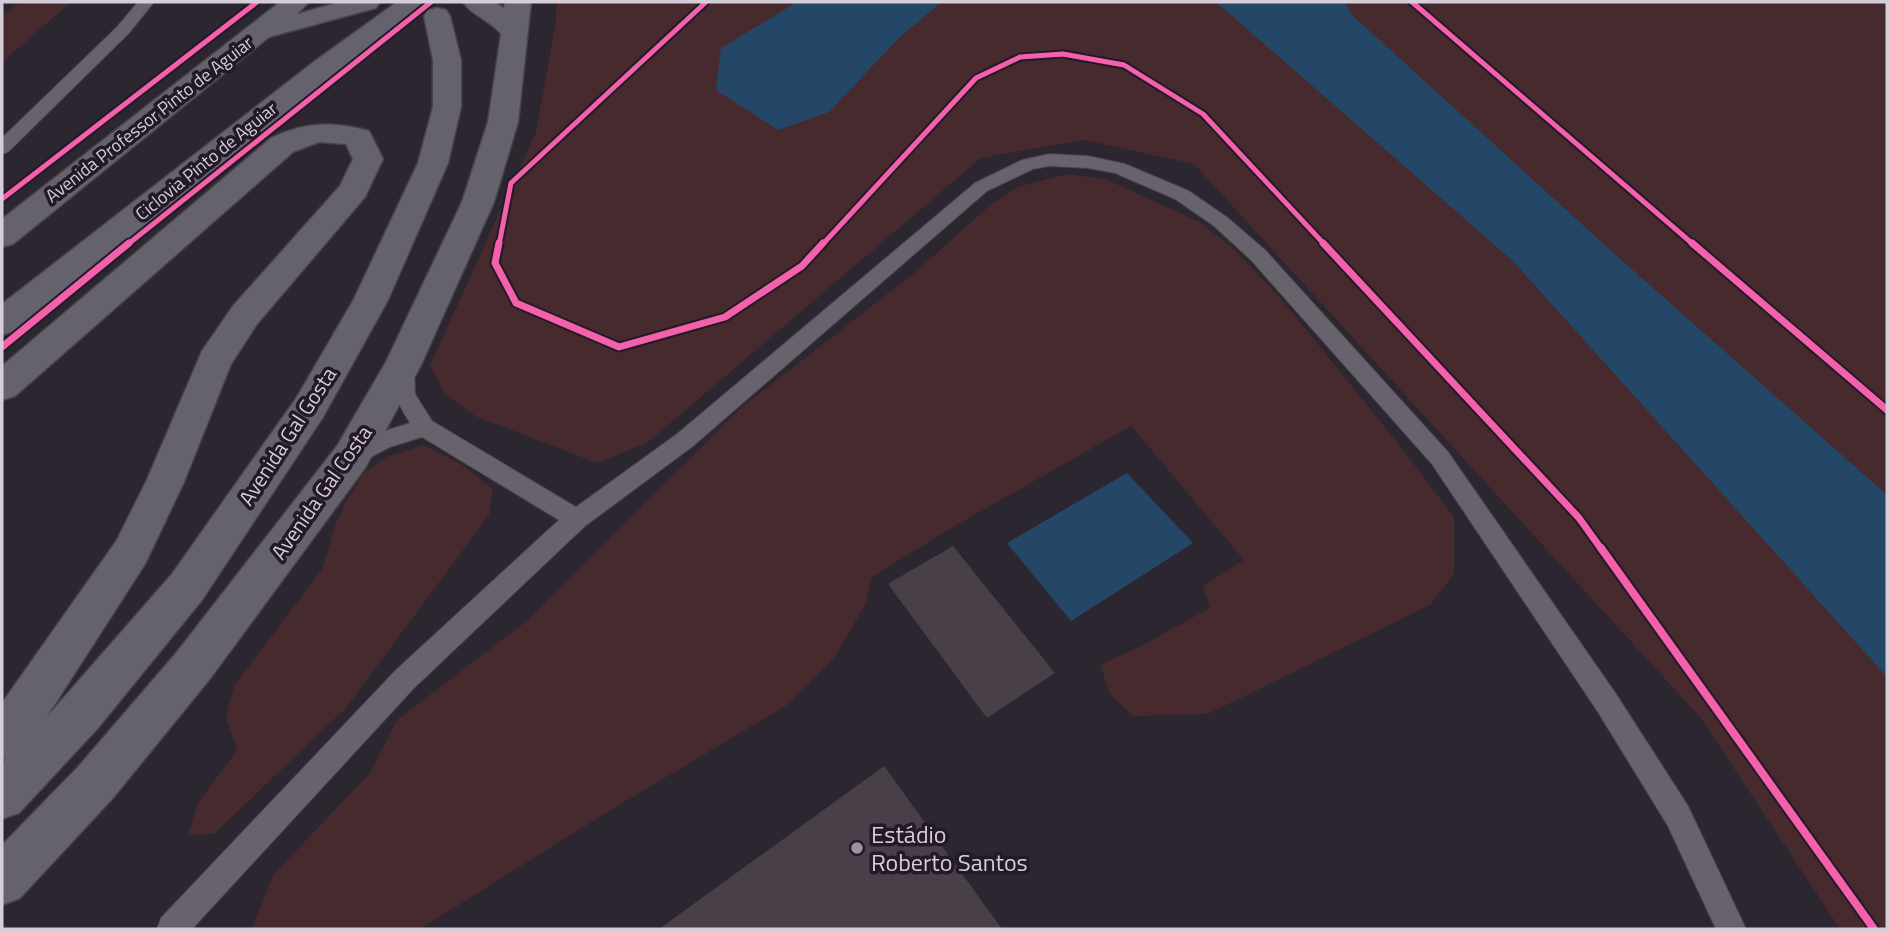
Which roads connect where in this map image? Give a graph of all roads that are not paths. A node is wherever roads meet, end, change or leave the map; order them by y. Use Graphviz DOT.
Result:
graph roads {
  1 [pos="146,2"];
  2 [pos="368,2"];
  3 [pos="476,2"];
  4 [pos="309,8"];
  5 [pos="425,9"];
  6 [pos="517,18"];
  7 [pos="325,67"];
  8 [pos="2,148"];
  9 [pos="2,236"];
  10 [pos="2,322"];
  11 [pos="403,365"];
  12 [pos="2,386"];
  13 [pos="425,427"];
  14 [pos="351,457"];
  15 [pos="577,519"];
  16 [pos="2,738"];
  17 [pos="2,796"];
  18 [pos="2,880"];
  19 [pos="172,929"];
  20 [pos="1731,929"];
  1 -- 8 [label="lane"];
  2 -- 4 [label="main road"];
  3 -- 6 [label="main road"];
  4 -- 7 [label="main road"];
  4 -- 9 [label="main road, Avenida Professor Pinto de Aguiar"];
  5 -- 7 [label="main road"];
  5 -- 17 [label="main road, Avenida Gal Gosta"];
  6 -- 11 [label="main road, Avenida Gal Costa"];
  7 -- 10 [label="main road"];
  11 -- 13 [label="lane"];
  11 -- 14 [label="main road, Avenida Gal Costa"];
  12 -- 16 [label="main road"];
  13 -- 14 [label="lane"];
  13 -- 15 [label="lane"];
  14 -- 18 [label="main road, Avenida Gal Costa"];
  15 -- 19 [label="lane"];
  15 -- 20 [label="lane"];
}
